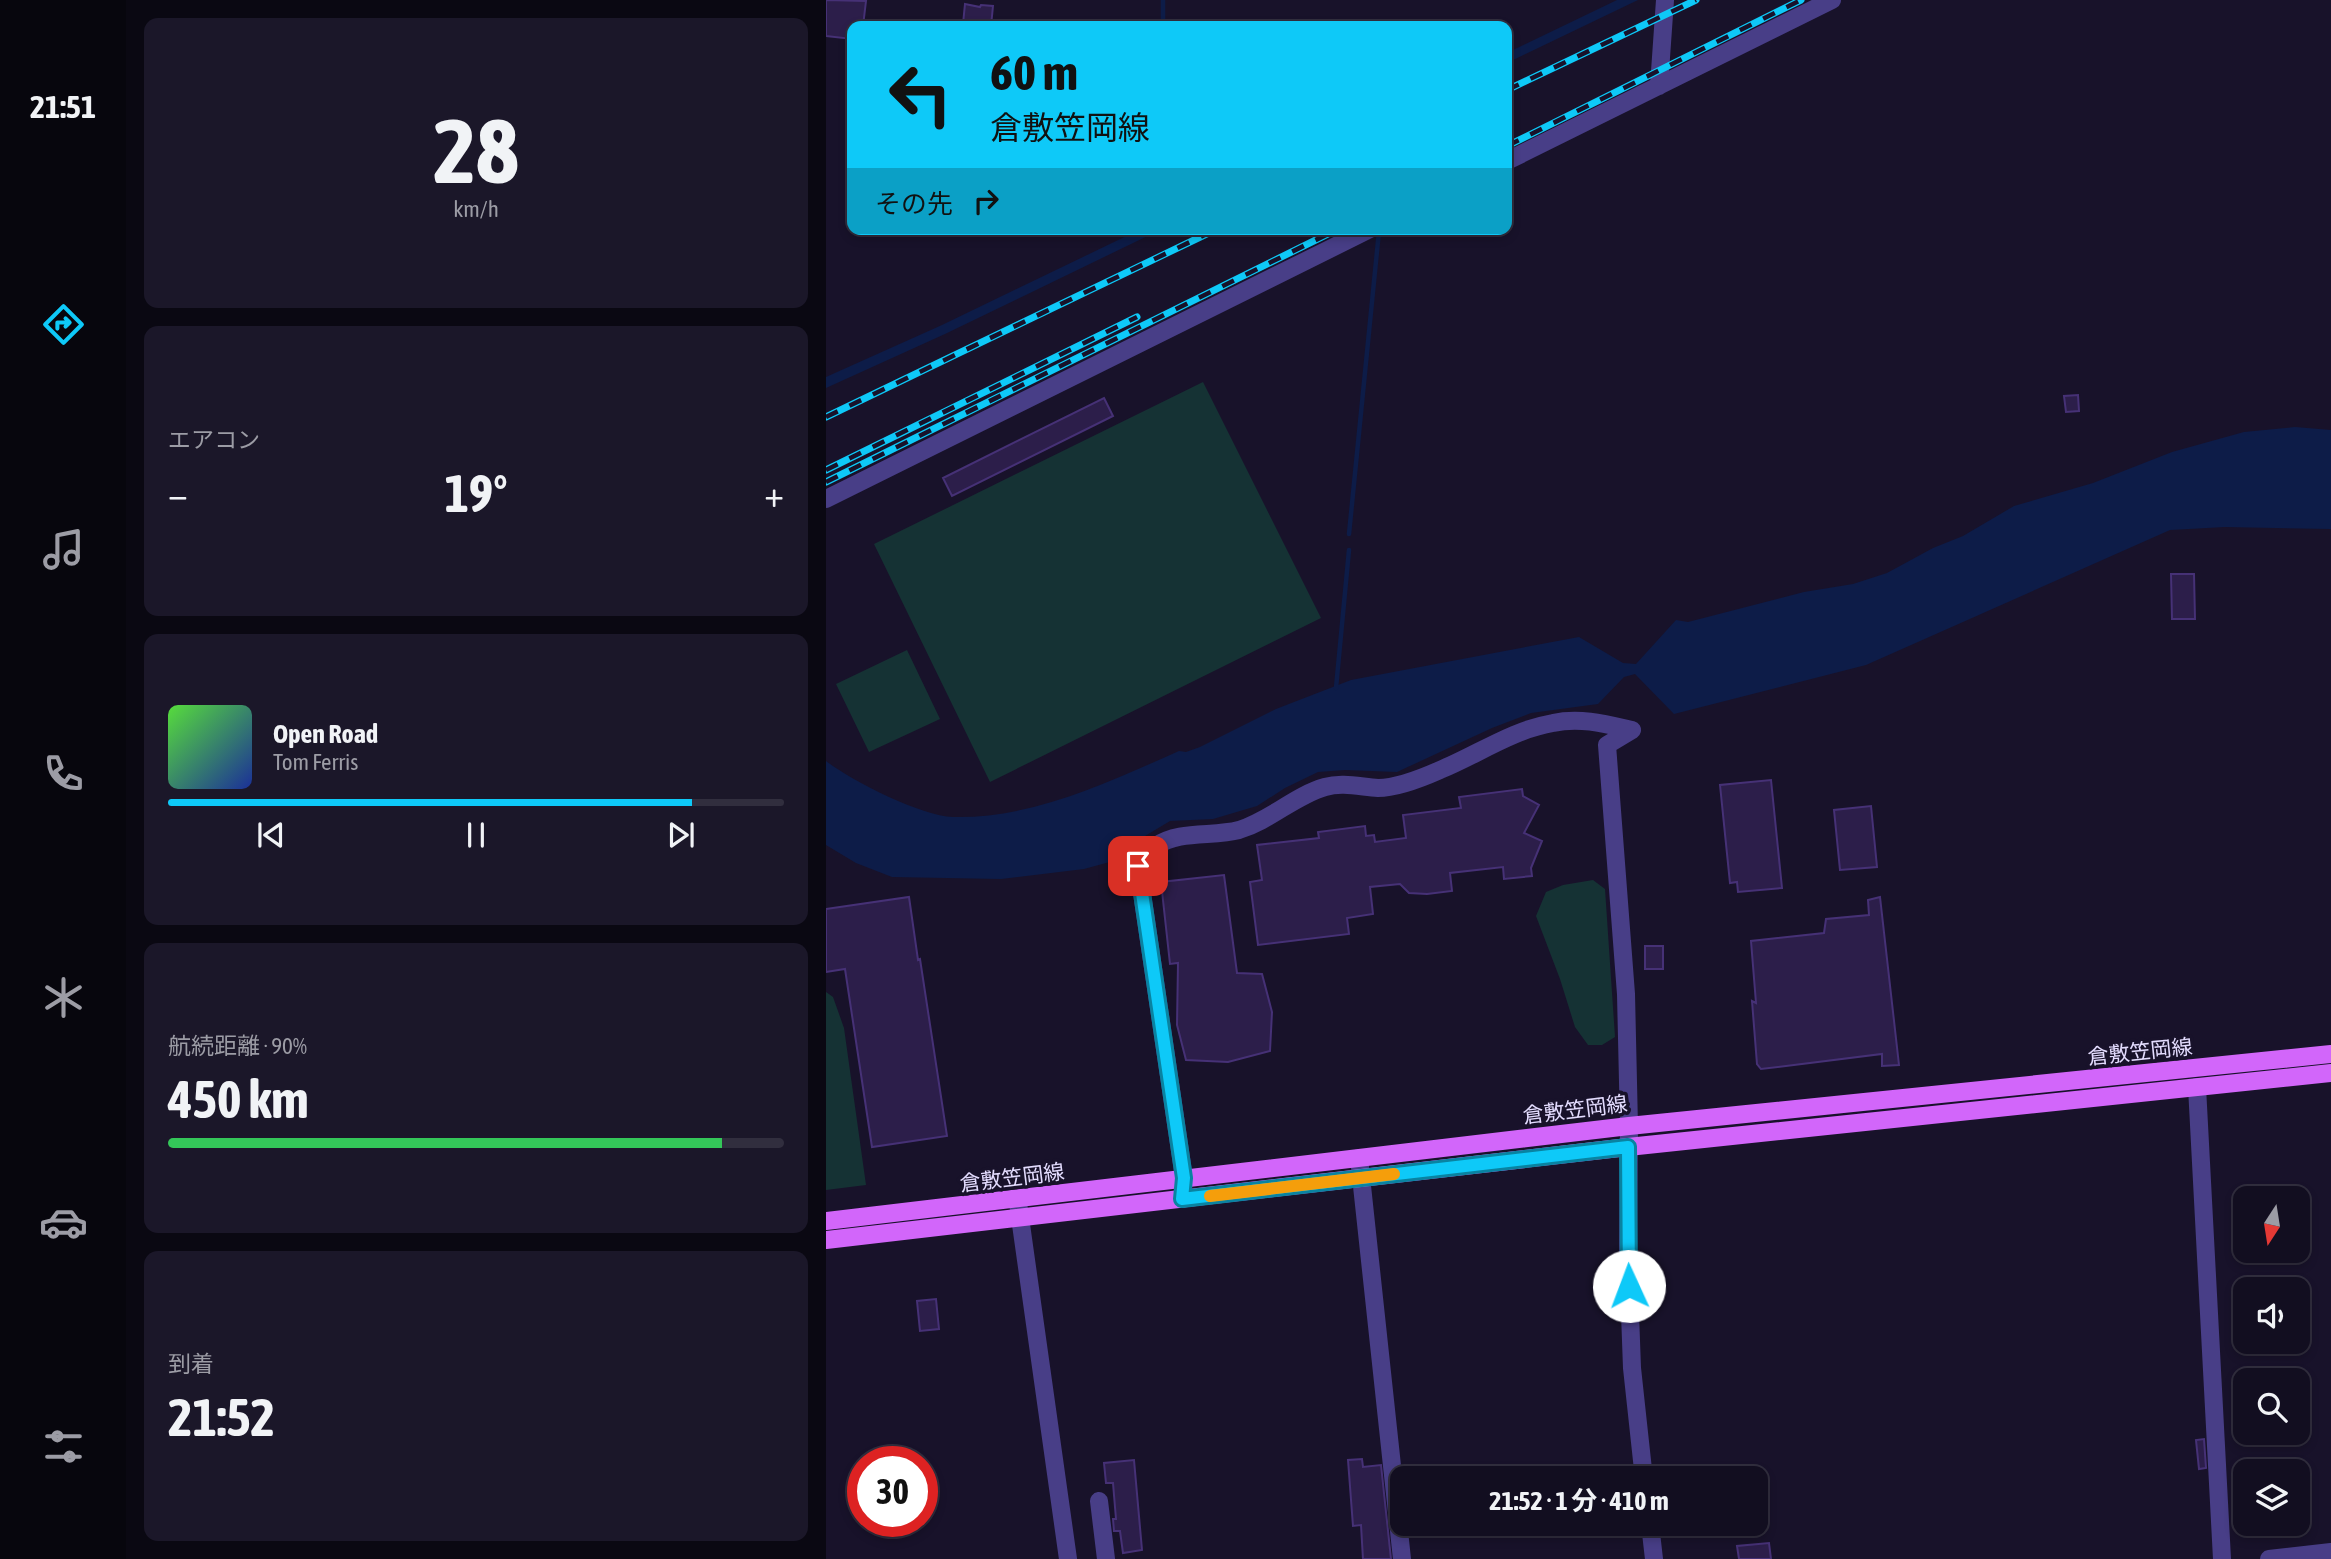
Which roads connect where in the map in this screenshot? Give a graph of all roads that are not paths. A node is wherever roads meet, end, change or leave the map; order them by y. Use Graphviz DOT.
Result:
graph roads {
  1 [pos="1665,0"];
  2 [pos="1832,0"];
  3 [pos="1659,86"];
  4 [pos="1512,159"];
  5 [pos="1358,235"];
  6 [pos="826,499"];
  7 [pos="2331,1054"];
  8 [pos="2331,1073"];
  9 [pos="2197,1087"];
  10 [pos="1629,1126"];
  11 [pos="1628,1147"];
  12 [pos="1359,1158"];
  13 [pos="1184,1178"];
  14 [pos="1361,1178"];
  15 [pos="1017,1199"];
  16 [pos="1182,1199"];
  17 [pos="1019,1218"];
  18 [pos="826,1222"];
  19 [pos="826,1240"];
  20 [pos="1643,1466"];
  21 [pos="1099,1501"];
  22 [pos="1651,1536"];
  23 [pos="2331,1552"];
  24 [pos="1068,1559"];
  25 [pos="1106,1559"];
  26 [pos="1402,1559"];
  27 [pos="1654,1559"];
  28 [pos="2222,1559"];
  29 [pos="2269,1559"];
  1 -- 3 [label="street"];
  2 -- 3 [label="street"];
  3 -- 4 [label="street"];
  5 -- 6 [label="street"];
  7 -- 10 [label="main road, 倉敷笠岡線"];
  8 -- 9 [label="main road, 倉敷笠岡線"];
  9 -- 11 [label="main road, 倉敷笠岡線"];
  9 -- 28 [label="street"];
  10 -- 11 [label="street"];
  10 -- 12 [label="main road, 倉敷笠岡線"];
  10 -- 13 [label="street"];
  11 -- 14 [label="main road, 倉敷笠岡線"];
  11 -- 20 [label="street"];
  12 -- 13 [label="main road, 倉敷笠岡線"];
  12 -- 14 [label="street"];
  13 -- 15 [label="main road, 倉敷笠岡線"];
  13 -- 16 [label="street"];
  14 -- 16 [label="main road, 倉敷笠岡線"];
  14 -- 26 [label="street"];
  15 -- 17 [label="street"];
  15 -- 18 [label="main road, 倉敷笠岡線"];
  16 -- 17 [label="main road, 倉敷笠岡線"];
  17 -- 19 [label="main road, 倉敷笠岡線"];
  17 -- 24 [label="street"];
  21 -- 25 [label="street"];
  22 -- 27 [label="street"];
  23 -- 29 [label="street"];
}
